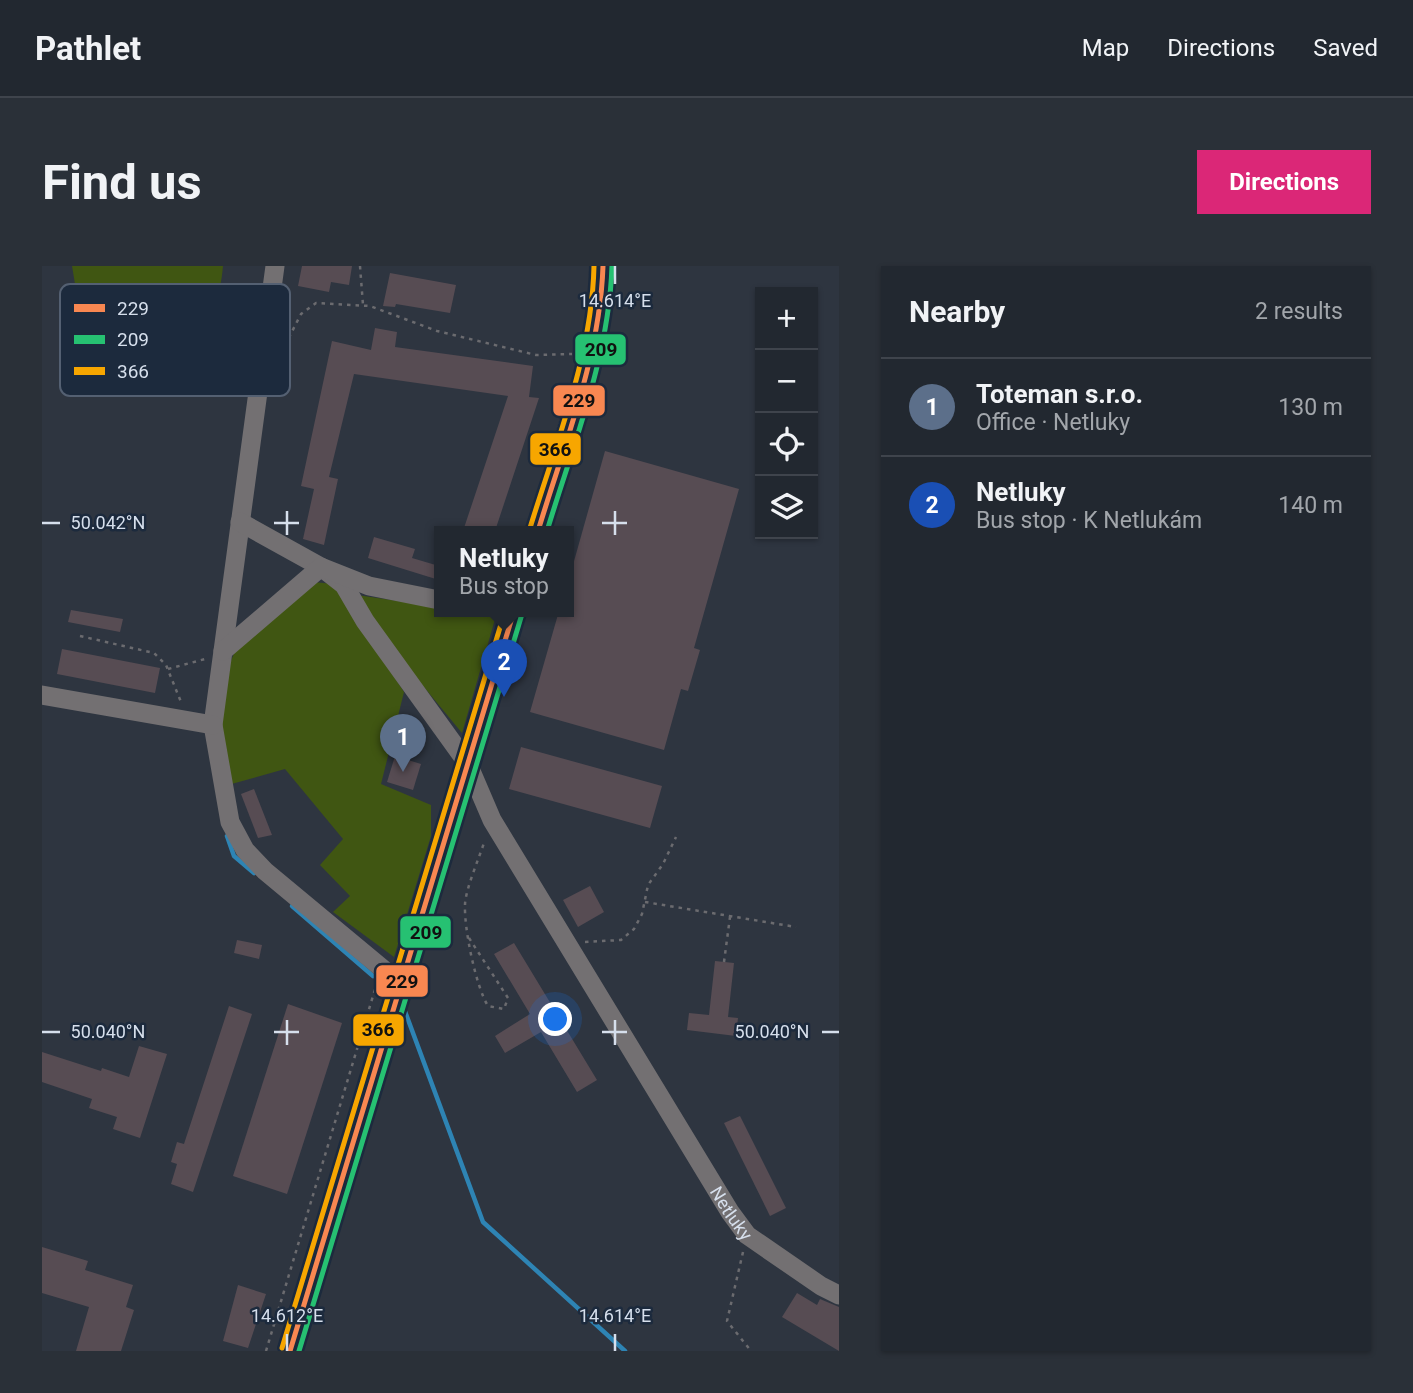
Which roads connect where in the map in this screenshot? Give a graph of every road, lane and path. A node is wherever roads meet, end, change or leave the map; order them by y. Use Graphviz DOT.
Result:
graph roads {
  1 [pos="275,266"];
  2 [pos="360,266"];
  3 [pos="603,266"];
  4 [pos="273,284"];
  5 [pos="363,306"];
  6 [pos="290,336"];
  7 [pos="592,353"];
  8 [pos="257,396"];
  9 [pos="240,522"];
  10 [pos="540,526"];
  11 [pos="321,567"];
  12 [pos="434,599"];
  13 [pos="512,617"];
  14 [pos="80,636"];
  15 [pos="223,651"];
  16 [pos="168,669"];
  17 [pos="42,695"];
  18 [pos="186,720"];
  19 [pos="213,725"];
  20 [pos="468,764"];
  21 [pos="492,820"];
  22 [pos="676,837"];
  23 [pos="645,902"];
  24 [pos="730,916"];
  25 [pos="796,927"];
  26 [pos="562,936"];
  27 [pos="469,937"];
  28 [pos="724,962"];
  29 [pos="381,970"];
  30 [pos="401,984"];
  31 [pos="747,1235"];
  32 [pos="839,1295"];
  33 [pos="267,1351"];
  34 [pos="290,1351"];
  35 [pos="751,1351"];
  1 -- 4 [label="street"];
  2 -- 5 [label="path"];
  3 -- 7 [label="street"];
  5 -- 6 [label="path"];
  5 -- 7 [label="path"];
  7 -- 10 [label="street"];
  8 -- 9 [label="street"];
  9 -- 11 [label="street, Netluky"];
  9 -- 15 [label="street"];
  11 -- 12 [label="street, Netluky"];
  11 -- 15 [label="street"];
  11 -- 20 [label="street, Netluky"];
  13 -- 20 [label="street"];
  14 -- 16 [label="path"];
  15 -- 16 [label="path"];
  15 -- 19 [label="street"];
  16 -- 18 [label="path"];
  17 -- 18 [label="street"];
  18 -- 19 [label="street"];
  19 -- 29 [label="street"];
  20 -- 21 [label="street, Netluky"];
  20 -- 30 [label="street"];
  21 -- 26 [label="street, Netluky"];
  21 -- 27 [label="path"];
  22 -- 23 [label="path"];
  23 -- 24 [label="path"];
  23 -- 26 [label="path"];
  24 -- 25 [label="path"];
  24 -- 28 [label="path"];
  26 -- 31 [label="street, Netluky"];
  27 -- 27 [label="path"];
  29 -- 30 [label="street"];
  29 -- 33 [label="path"];
  30 -- 34 [label="street"];
  31 -- 32 [label="street, Netluky"];
  31 -- 35 [label="path"];
}
